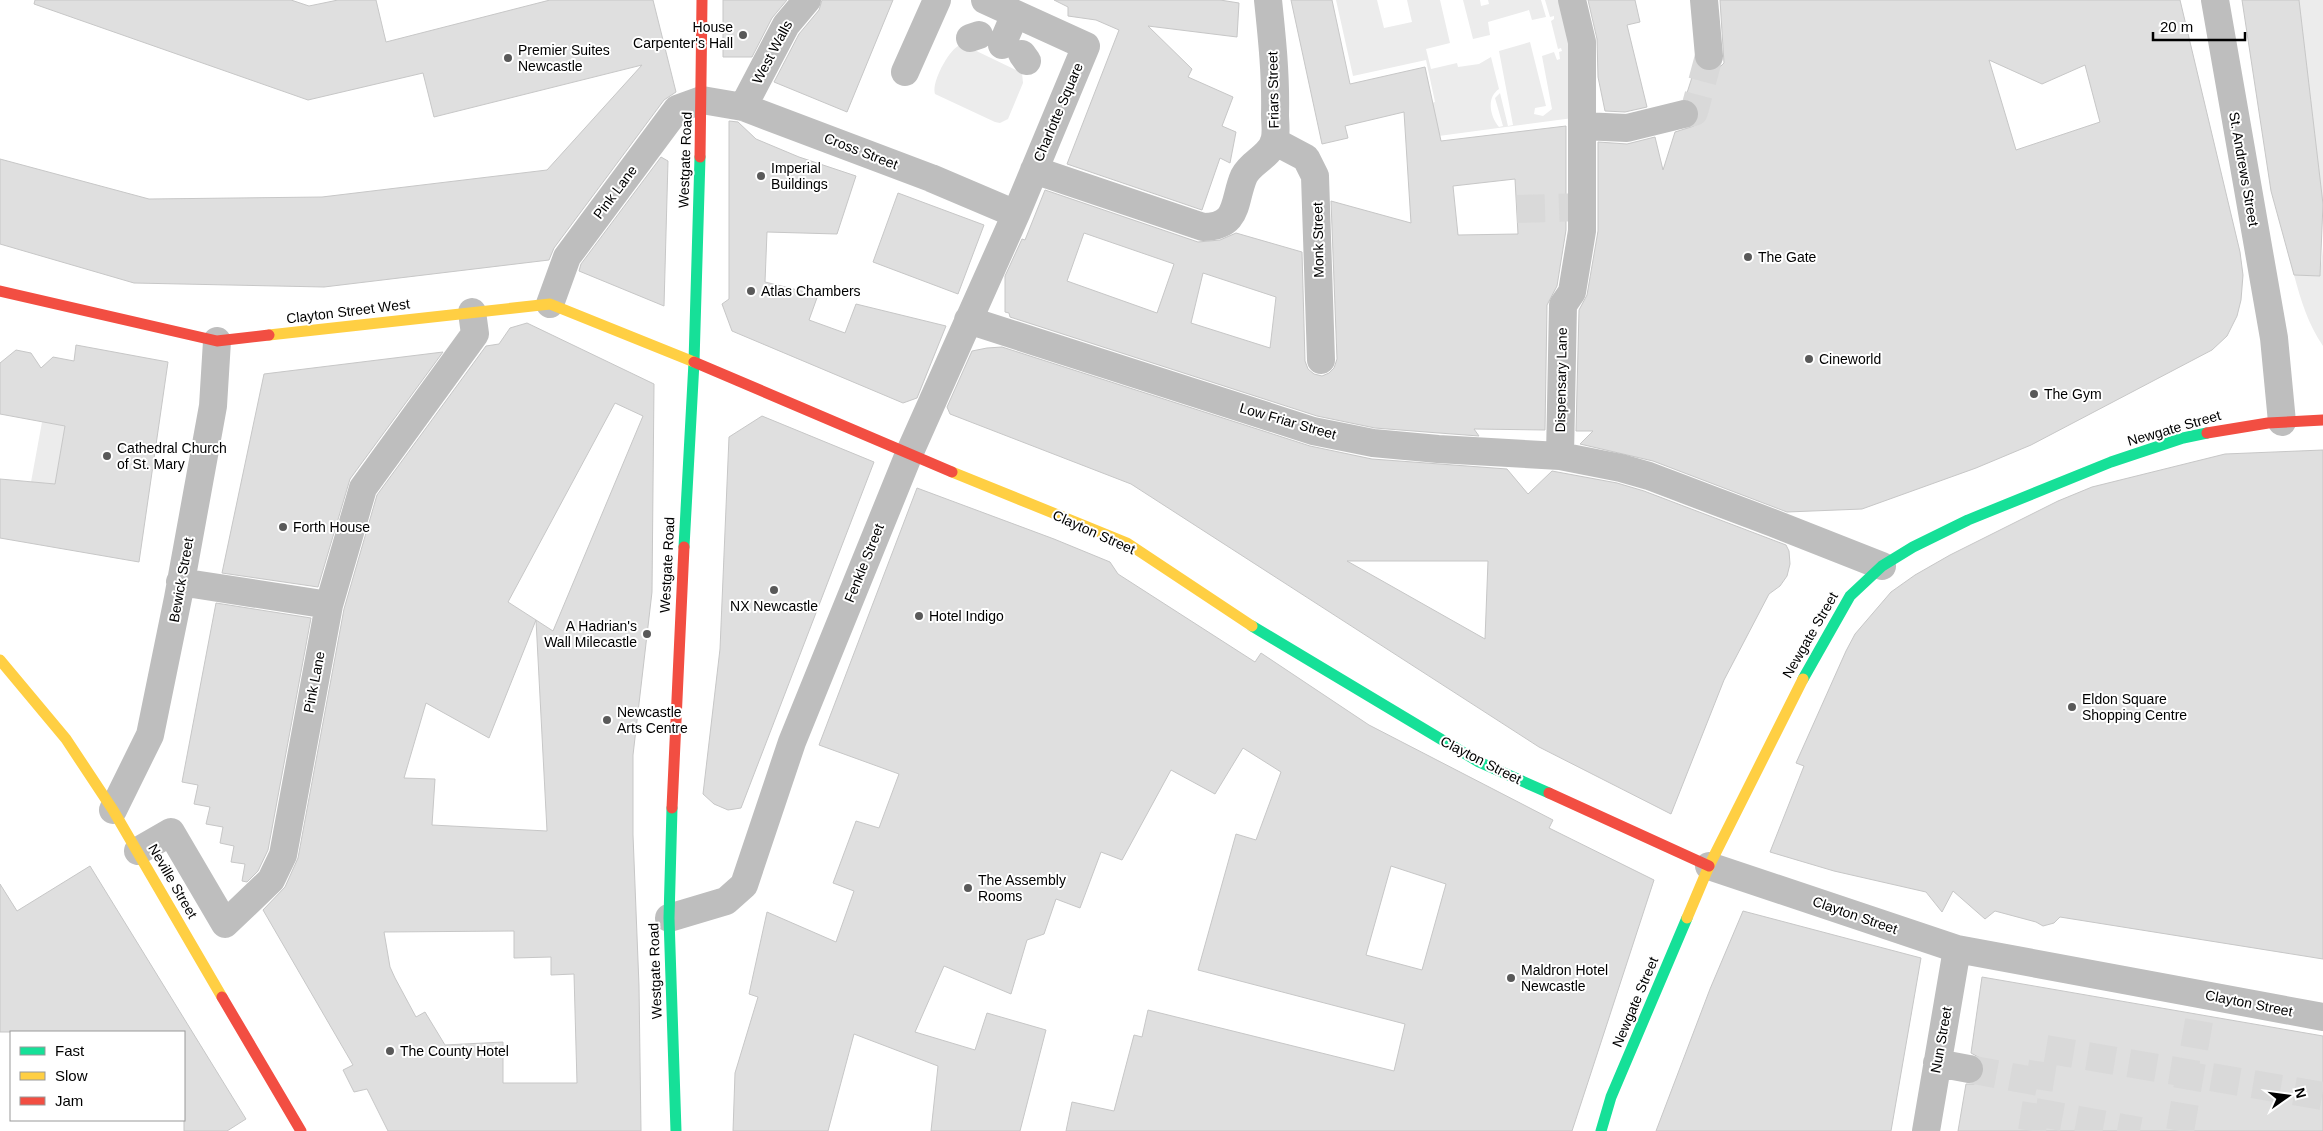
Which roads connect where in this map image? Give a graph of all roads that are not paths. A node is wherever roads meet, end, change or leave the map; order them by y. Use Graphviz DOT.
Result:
graph roads {
  1 [pos="702,0"];
  2 [pos="807,0"];
  3 [pos="937,0"];
  4 [pos="985,0"];
  5 [pos="1268,0"];
  6 [pos="1572,0"];
  7 [pos="1704,0"];
  8 [pos="2215,0"];
  9 [pos="1015,14"];
  10 [pos="1000,47"];
  11 [pos="1709,56"];
  12 [pos="905,72"];
  13 [pos="702,100"];
  14 [pos="743,107"];
  15 [pos="1684,114"];
  16 [pos="1582,126"];
  17 [pos="1274,141"];
  18 [pos="1031,157"];
  19 [pos="1016,214"];
  20 [pos="0,291"];
  21 [pos="550,304"];
  22 [pos="472,312"];
  23 [pos="968,320"];
  24 [pos="217,341"];
  25 [pos="1321,360"];
  26 [pos="694,362"];
  27 [pos="2323,420"];
  28 [pos="2282,422"];
  29 [pos="908,454"];
  30 [pos="1560,456"];
  31 [pos="1882,566"];
  32 [pos="180,582"];
  33 [pos="329,605"];
  34 [pos="0,660"];
  35 [pos="114,810"];
  36 [pos="138,851"];
  37 [pos="1709,866"];
  38 [pos="668,918"];
  39 [pos="1957,949"];
  40 [pos="2323,1017"];
  41 [pos="1936,1063"];
  42 [pos="1968,1069"];
  43 [pos="301,1131"];
  44 [pos="676,1131"];
  45 [pos="1601,1131"];
  46 [pos="1926,1131"];
  1 -- 13 [label="main road, Westgate Road"];
  2 -- 14 [label="street, West Walls"];
  3 -- 12 [label="street"];
  4 -- 9 [label="street, Charlotte Square"];
  5 -- 17 [label="street, Friars Street"];
  6 -- 16 [label="street"];
  7 -- 11 [label="street"];
  8 -- 28 [label="street, St. Andrews Street"];
  9 -- 10 [label="street"];
  9 -- 18 [label="street, Charlotte Square"];
  13 -- 14 [label="street, Cross Street"];
  13 -- 21 [label="street, Pink Lane"];
  13 -- 26 [label="main road, Westgate Road"];
  14 -- 19 [label="street, Cross Street"];
  15 -- 16 [label="street"];
  16 -- 30 [label="street, Dispensary Lane"];
  17 -- 18 [label="street, Friars Street"];
  17 -- 25 [label="street, Monk Street"];
  18 -- 19 [label="street, Fenkle Street"];
  19 -- 23 [label="street, Fenkle Street"];
  20 -- 24 [label="main road, Clayton Street West"];
  21 -- 22 [label="main road, Clayton Street West"];
  21 -- 26 [label="main road, Clayton Street West"];
  22 -- 24 [label="main road, Clayton Street West"];
  22 -- 33 [label="street, Pink Lane"];
  23 -- 29 [label="street, Fenkle Street"];
  23 -- 30 [label="street, Low Friar Street"];
  24 -- 32 [label="street, Bewick Street"];
  26 -- 29 [label="main road, Clayton Street"];
  26 -- 38 [label="main road, Westgate Road"];
  27 -- 28 [label="main road, Newgate Street"];
  28 -- 31 [label="main road, Newgate Street"];
  29 -- 37 [label="main road, Clayton Street"];
  29 -- 38 [label="street, Fenkle Street"];
  30 -- 31 [label="street, Low Friar Street"];
  31 -- 37 [label="main road, Newgate Street"];
  32 -- 33 [label="street"];
  32 -- 35 [label="street, Bewick Street"];
  33 -- 36 [label="street, Pink Lane"];
  34 -- 35 [label="main road, Neville Street"];
  35 -- 36 [label="main road, Neville Street"];
  36 -- 43 [label="main road, Neville Street"];
  37 -- 39 [label="street, Clayton Street"];
  37 -- 45 [label="main road, Newgate Street"];
  38 -- 44 [label="main road, Westgate Road"];
  39 -- 40 [label="street, Clayton Street"];
  39 -- 41 [label="street, Nun Street"];
  41 -- 42 [label="street"];
  41 -- 46 [label="street, Nun Street"];
}
